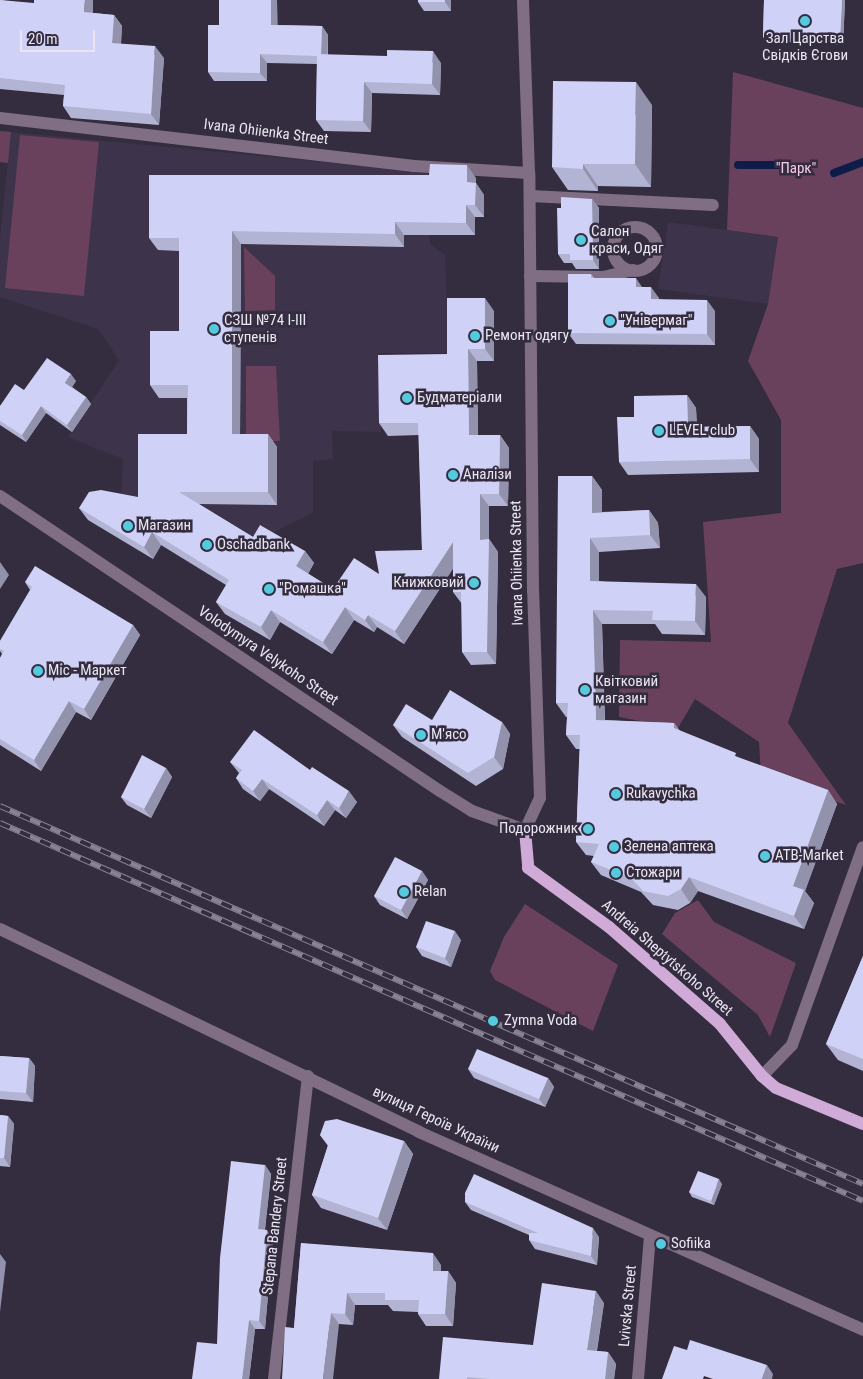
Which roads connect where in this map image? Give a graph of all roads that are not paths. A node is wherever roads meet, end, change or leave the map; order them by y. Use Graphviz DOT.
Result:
graph roads {
  1 [pos="523,0"];
  2 [pos="0,118"];
  3 [pos="529,173"];
  4 [pos="530,196"];
  5 [pos="713,206"];
  6 [pos="633,270"];
  7 [pos="530,276"];
  8 [pos="0,496"];
  9 [pos="525,830"];
  10 [pos="863,847"];
  11 [pos="0,929"];
  12 [pos="308,1076"];
  13 [pos="762,1076"];
  14 [pos="863,1124"];
  15 [pos="650,1235"];
  16 [pos="863,1330"];
  17 [pos="274,1379"];
  18 [pos="638,1379"];
  1 -- 3 [label="street, Ivana Ohiienka Street"];
  2 -- 3 [label="street, Ivana Ohiienka Street"];
  3 -- 4 [label="street, Ivana Ohiienka Street"];
  4 -- 5 [label="street"];
  4 -- 7 [label="street, Ivana Ohiienka Street"];
  6 -- 7 [label="street"];
  7 -- 9 [label="street, Ivana Ohiienka Street"];
  8 -- 9 [label="street, Volodymyra Velykoho Street"];
  9 -- 13 [label="main road, Andreia Sheptytskoho Street"];
  10 -- 13 [label="street"];
  11 -- 12 [label="street, вулиця Героїв України"];
  12 -- 15 [label="street, вулиця Героїв України"];
  12 -- 17 [label="street, Stepana Bandery Street"];
  13 -- 14 [label="main road, Andreia Sheptytskoho Street"];
  15 -- 16 [label="street, вулиця Героїв України"];
  15 -- 18 [label="street, Lvivska Street"];
}
